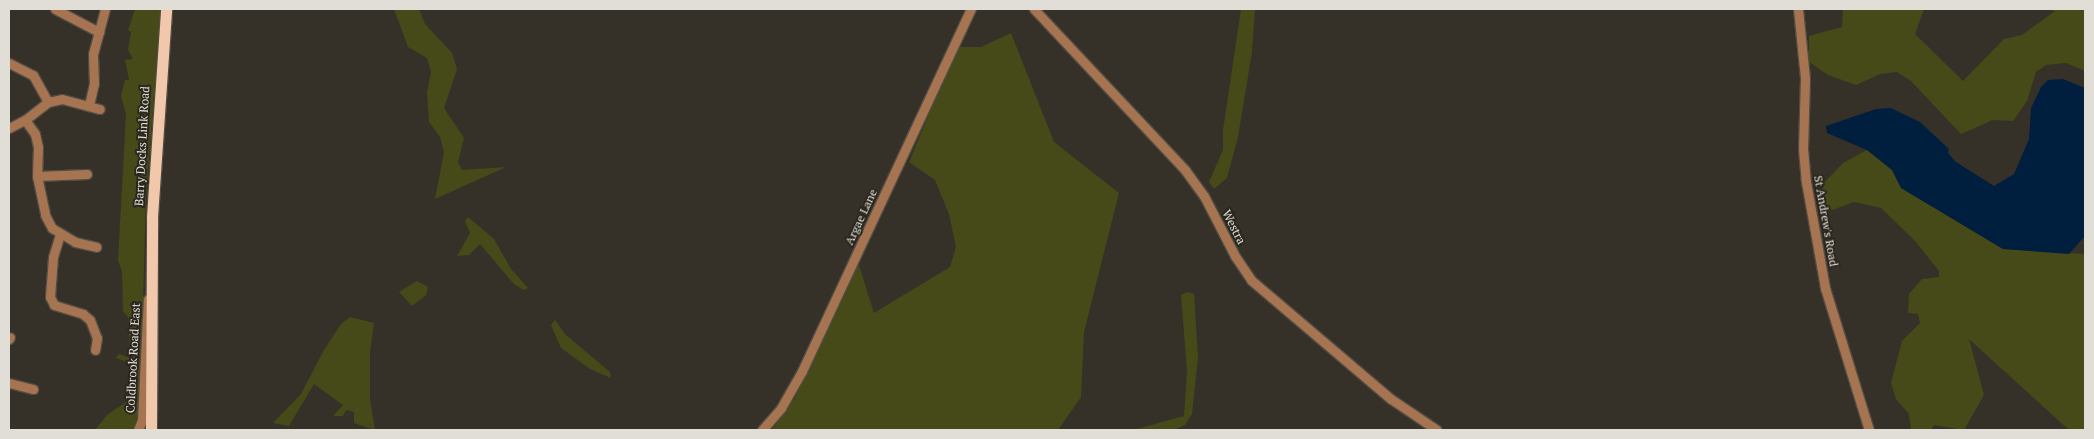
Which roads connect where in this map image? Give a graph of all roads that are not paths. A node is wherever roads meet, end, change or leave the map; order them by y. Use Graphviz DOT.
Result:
graph roads {
  1 [pos="55,9"];
  2 [pos="105,9"];
  3 [pos="166,9"];
  4 [pos="971,9"];
  5 [pos="1034,9"];
  6 [pos="1798,9"];
  7 [pos="99,32"];
  8 [pos="9,63"];
  9 [pos="48,102"];
  10 [pos="89,105"];
  11 [pos="100,109"];
  12 [pos="25,120"];
  13 [pos="9,128"];
  14 [pos="87,174"];
  15 [pos="37,176"];
  16 [pos="60,234"];
  17 [pos="96,248"];
  18 [pos="151,286"];
  19 [pos="95,350"];
  20 [pos="9,383"];
  21 [pos="33,388"];
  22 [pos="138,430"];
  23 [pos="151,430"];
  24 [pos="159,430"];
  25 [pos="762,430"];
  26 [pos="1437,430"];
  27 [pos="1869,430"];
  1 -- 7 [label="street"];
  2 -- 7 [label="street"];
  3 -- 18 [label="main road, Barry Docks Link Road"];
  4 -- 25 [label="street, Argae Lane"];
  5 -- 26 [label="street, Westra"];
  6 -- 27 [label="street, St Andrew's Road"];
  7 -- 10 [label="street"];
  8 -- 9 [label="street"];
  9 -- 10 [label="street"];
  9 -- 12 [label="street"];
  10 -- 11 [label="street"];
  12 -- 13 [label="street"];
  12 -- 15 [label="street"];
  14 -- 15 [label="street"];
  15 -- 16 [label="street"];
  16 -- 17 [label="street"];
  16 -- 19 [label="street"];
  18 -- 22 [label="street, Coldbrook Road East"];
  18 -- 23 [label="main road, Barry Docks Link Road"];
  18 -- 24 [label="main road, Barry Docks Link Road"];
  20 -- 21 [label="street"];
}
